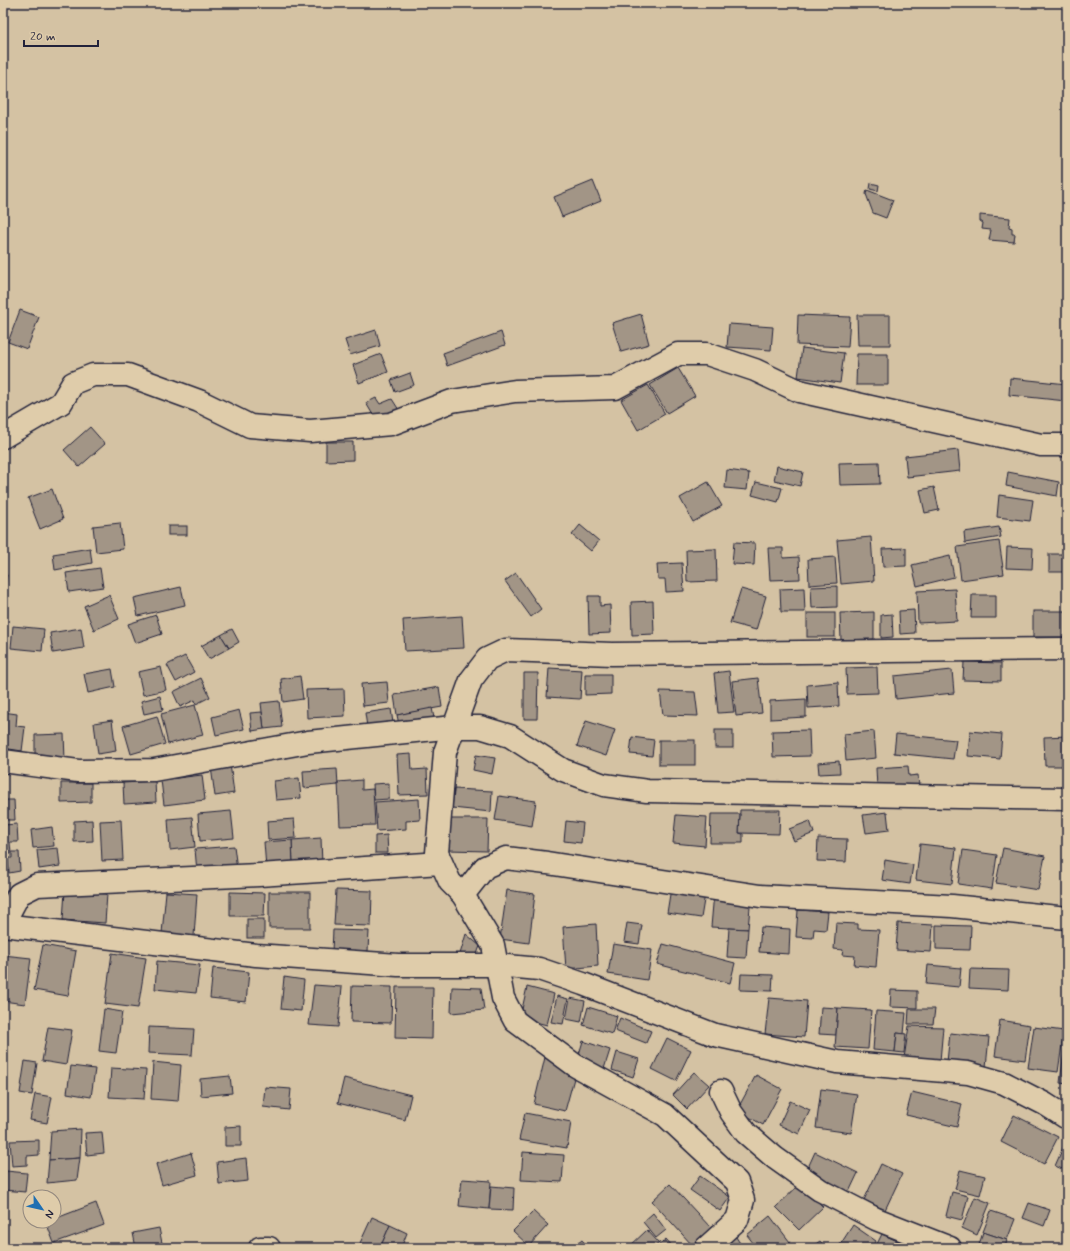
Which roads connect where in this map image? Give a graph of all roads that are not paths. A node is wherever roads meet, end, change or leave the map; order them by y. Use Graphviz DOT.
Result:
graph roads {
  1 [pos="3,438"];
  2 [pos="1067,445"];
  3 [pos="1067,649"];
  4 [pos="454,727"];
  5 [pos="3,761"];
  6 [pos="1067,799"];
  7 [pos="441,863"];
  8 [pos="463,895"];
  9 [pos="1067,918"];
  10 [pos="3,924"];
  11 [pos="496,965"];
  12 [pos="721,1091"];
  13 [pos="1066,1116"];
  14 [pos="260,1248"];
  15 [pos="269,1248"];
  16 [pos="706,1248"];
  17 [pos="950,1248"];
  1 -- 2 [label="street"];
  3 -- 4 [label="street"];
  4 -- 5 [label="street"];
  4 -- 6 [label="street"];
  4 -- 7 [label="street"];
  7 -- 8 [label="street"];
  7 -- 10 [label="street"];
  8 -- 9 [label="street"];
  8 -- 11 [label="street"];
  10 -- 11 [label="street"];
  11 -- 13 [label="street"];
  11 -- 16 [label="street"];
  12 -- 17 [label="street"];
  14 -- 15 [label="street"];
}
